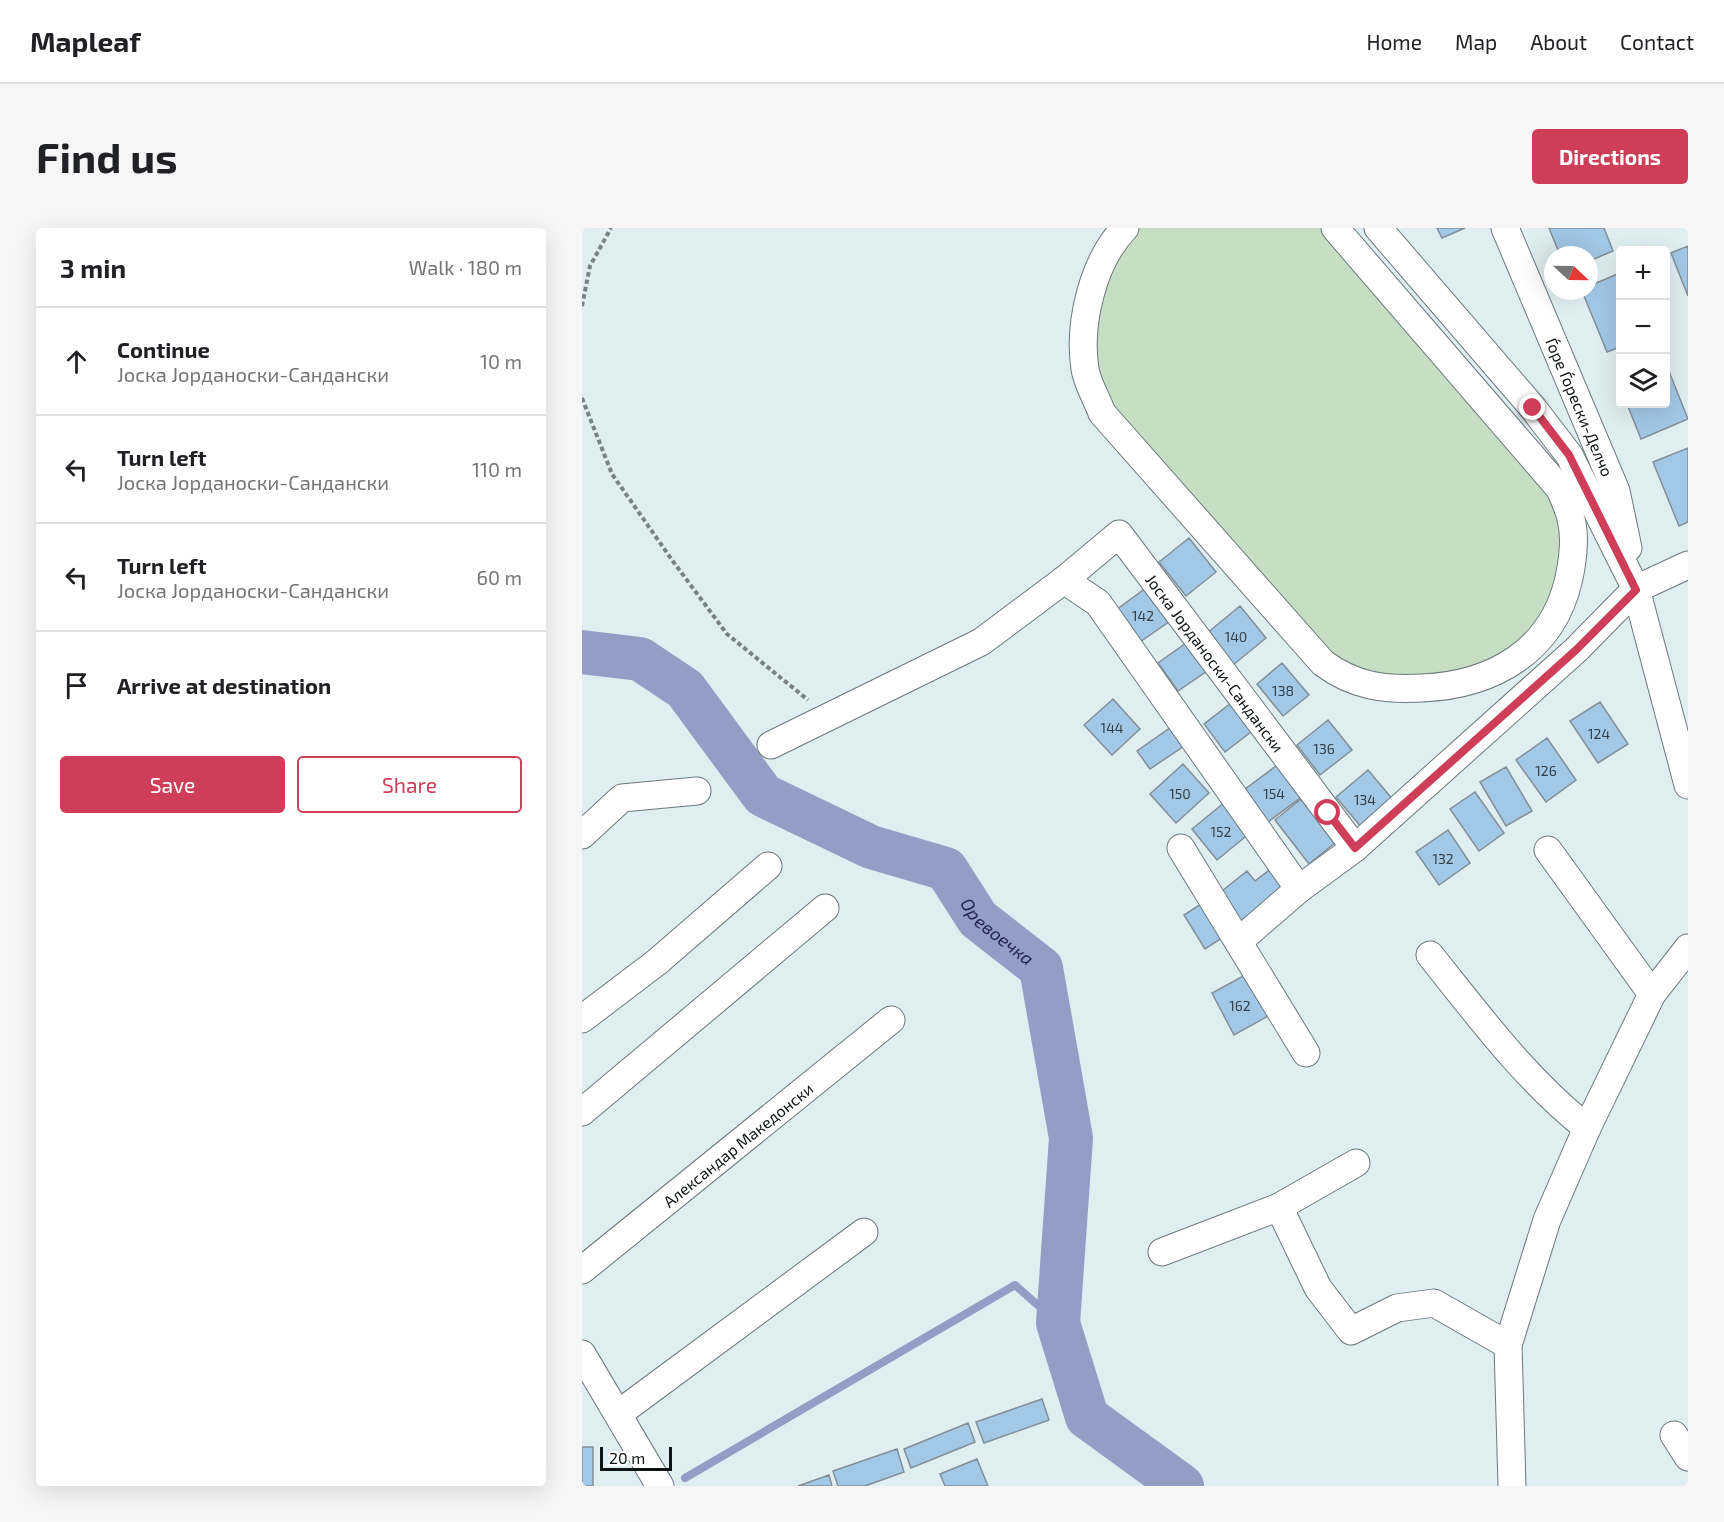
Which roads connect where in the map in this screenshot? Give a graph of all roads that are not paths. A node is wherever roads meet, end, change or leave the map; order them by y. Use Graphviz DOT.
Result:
graph roads {
  1 [pos="1125,228"];
  2 [pos="1335,228"];
  3 [pos="1378,228"];
  4 [pos="1505,228"];
  5 [pos="1533,408"];
  6 [pos="1508,428"];
  7 [pos="1688,566"];
  8 [pos="1064,580"];
  9 [pos="1636,590"];
  10 [pos="771,745"];
  11 [pos="1688,785"];
  12 [pos="697,791"];
  13 [pos="582,836"];
  14 [pos="1180,848"];
  15 [pos="1355,848"];
  16 [pos="1548,850"];
  17 [pos="768,866"];
  18 [pos="1299,888"];
  19 [pos="825,908"];
  20 [pos="1239,941"];
  21 [pos="1688,948"];
  22 [pos="1430,955"];
  23 [pos="1653,994"];
  24 [pos="582,1019"];
  25 [pos="891,1020"];
  26 [pos="1306,1053"];
  27 [pos="582,1112"];
  28 [pos="1587,1128"];
  29 [pos="1356,1163"];
  30 [pos="1279,1208"];
  31 [pos="864,1232"];
  32 [pos="1162,1252"];
  33 [pos="582,1270"];
  34 [pos="1508,1345"];
  35 [pos="582,1354"];
  36 [pos="618,1414"];
  37 [pos="660,1486"];
  38 [pos="1512,1486"];
  1 -- 6 [label="street"];
  2 -- 6 [label="street"];
  3 -- 5 [label="street"];
  4 -- 9 [label="street, Ѓоре Ѓорески-Делчо"];
  5 -- 6 [label="street"];
  5 -- 9 [label="street"];
  7 -- 9 [label="street"];
  8 -- 10 [label="street, Јоска Јорданоски-Сандански"];
  8 -- 15 [label="street, Јоска Јорданоски-Сандански"];
  8 -- 18 [label="street"];
  9 -- 11 [label="street"];
  9 -- 15 [label="street"];
  12 -- 13 [label="street"];
  14 -- 20 [label="street"];
  15 -- 18 [label="street"];
  16 -- 23 [label="street"];
  17 -- 24 [label="street"];
  18 -- 20 [label="street"];
  19 -- 27 [label="street"];
  20 -- 26 [label="street"];
  21 -- 23 [label="street"];
  22 -- 28 [label="street"];
  23 -- 28 [label="street"];
  25 -- 33 [label="street, Александар Македонски"];
  28 -- 34 [label="street"];
  29 -- 30 [label="street"];
  30 -- 32 [label="street"];
  30 -- 34 [label="street"];
  31 -- 36 [label="street"];
  34 -- 38 [label="street"];
  35 -- 36 [label="street"];
  36 -- 37 [label="street"];
}
